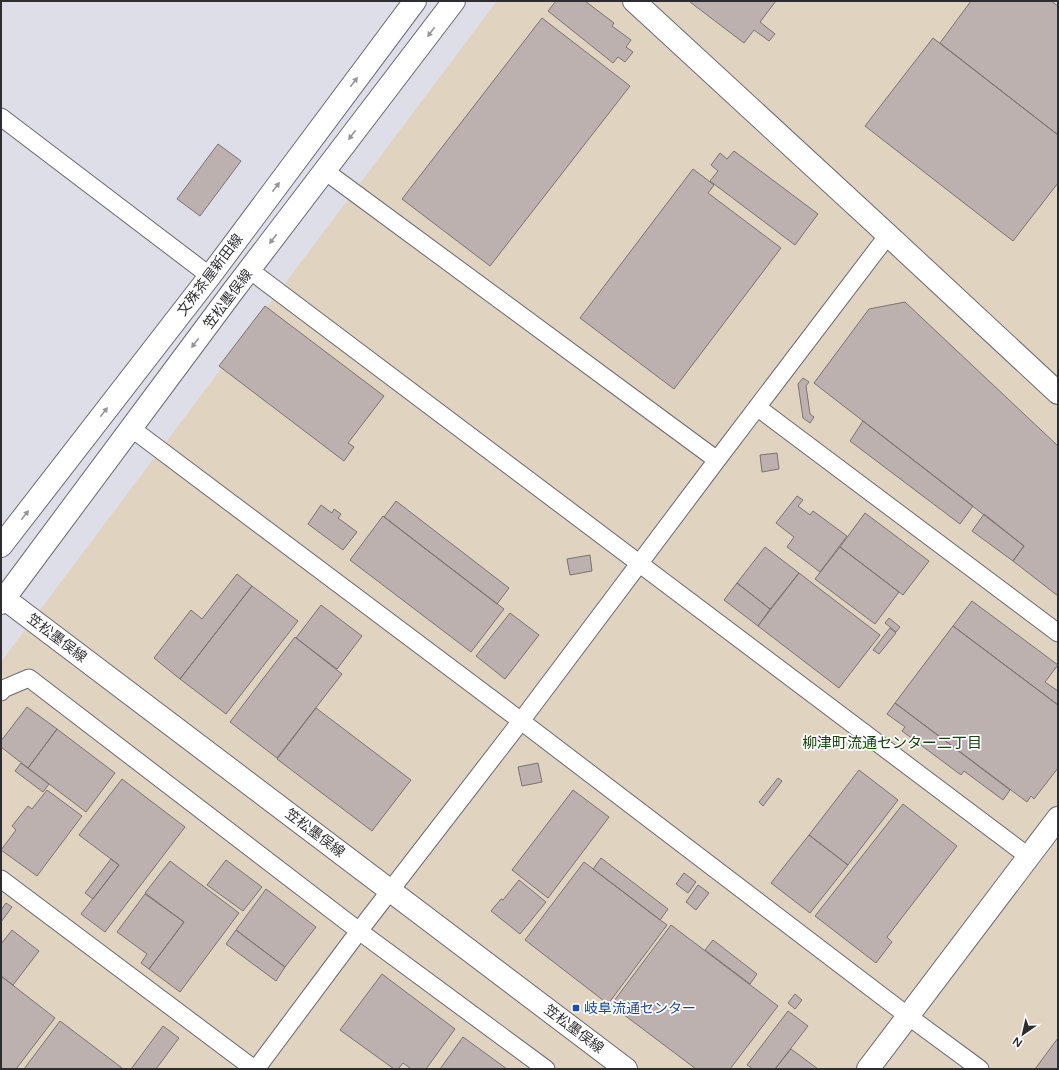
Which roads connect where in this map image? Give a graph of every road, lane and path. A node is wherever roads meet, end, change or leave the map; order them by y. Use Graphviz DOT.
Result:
graph roads {
  1 [pos="415,1"];
  2 [pos="454,1"];
  3 [pos="634,1"];
  4 [pos="1,117"];
  5 [pos="325,171"];
  6 [pos="888,235"];
  7 [pos="210,276"];
  8 [pos="259,277"];
  9 [pos="1058,393"];
  10 [pos="757,407"];
  11 [pos="131,428"];
  12 [pos="717,460"];
  13 [pos="1,546"];
  14 [pos="640,563"];
  15 [pos="2,599"];
  16 [pos="1058,633"];
  17 [pos="1,692"];
  18 [pos="521,721"];
  19 [pos="1058,818"];
  20 [pos="1029,857"];
  21 [pos="1,879"];
  22 [pos="391,891"];
  23 [pos="359,931"];
  24 [pos="908,1016"];
  25 [pos="255,1069"];
  26 [pos="546,1069"];
  27 [pos="626,1069"];
  28 [pos="868,1069"];
  29 [pos="980,1069"];
  7 -- 1 [label="main road, 文殊茶屋新田線, one-way"];
  2 -- 5 [label="main road, 笠松墨俣線, one-way"];
  3 -- 6 [label="main road"];
  4 -- 7 [label="street"];
  5 -- 11 [label="main road, 笠松墨俣線, one-way"];
  5 -- 12 [label="street"];
  6 -- 9 [label="main road"];
  6 -- 10 [label="street"];
  13 -- 7 [label="main road, 文殊茶屋新田線, one-way"];
  8 -- 14 [label="street"];
  10 -- 12 [label="street"];
  10 -- 16 [label="street"];
  11 -- 15 [label="main road, 笠松墨俣線"];
  11 -- 18 [label="street"];
  12 -- 14 [label="street"];
  14 -- 18 [label="street"];
  14 -- 20 [label="street"];
  15 -- 22 [label="main road, 笠松墨俣線"];
  17 -- 23 [label="street"];
  18 -- 22 [label="street"];
  18 -- 24 [label="street"];
  19 -- 20 [label="main road"];
  20 -- 24 [label="main road"];
  21 -- 25 [label="street"];
  22 -- 23 [label="street"];
  22 -- 27 [label="main road, 笠松墨俣線"];
  23 -- 25 [label="street"];
  23 -- 26 [label="street"];
  24 -- 28 [label="main road"];
  24 -- 29 [label="street"];
}
